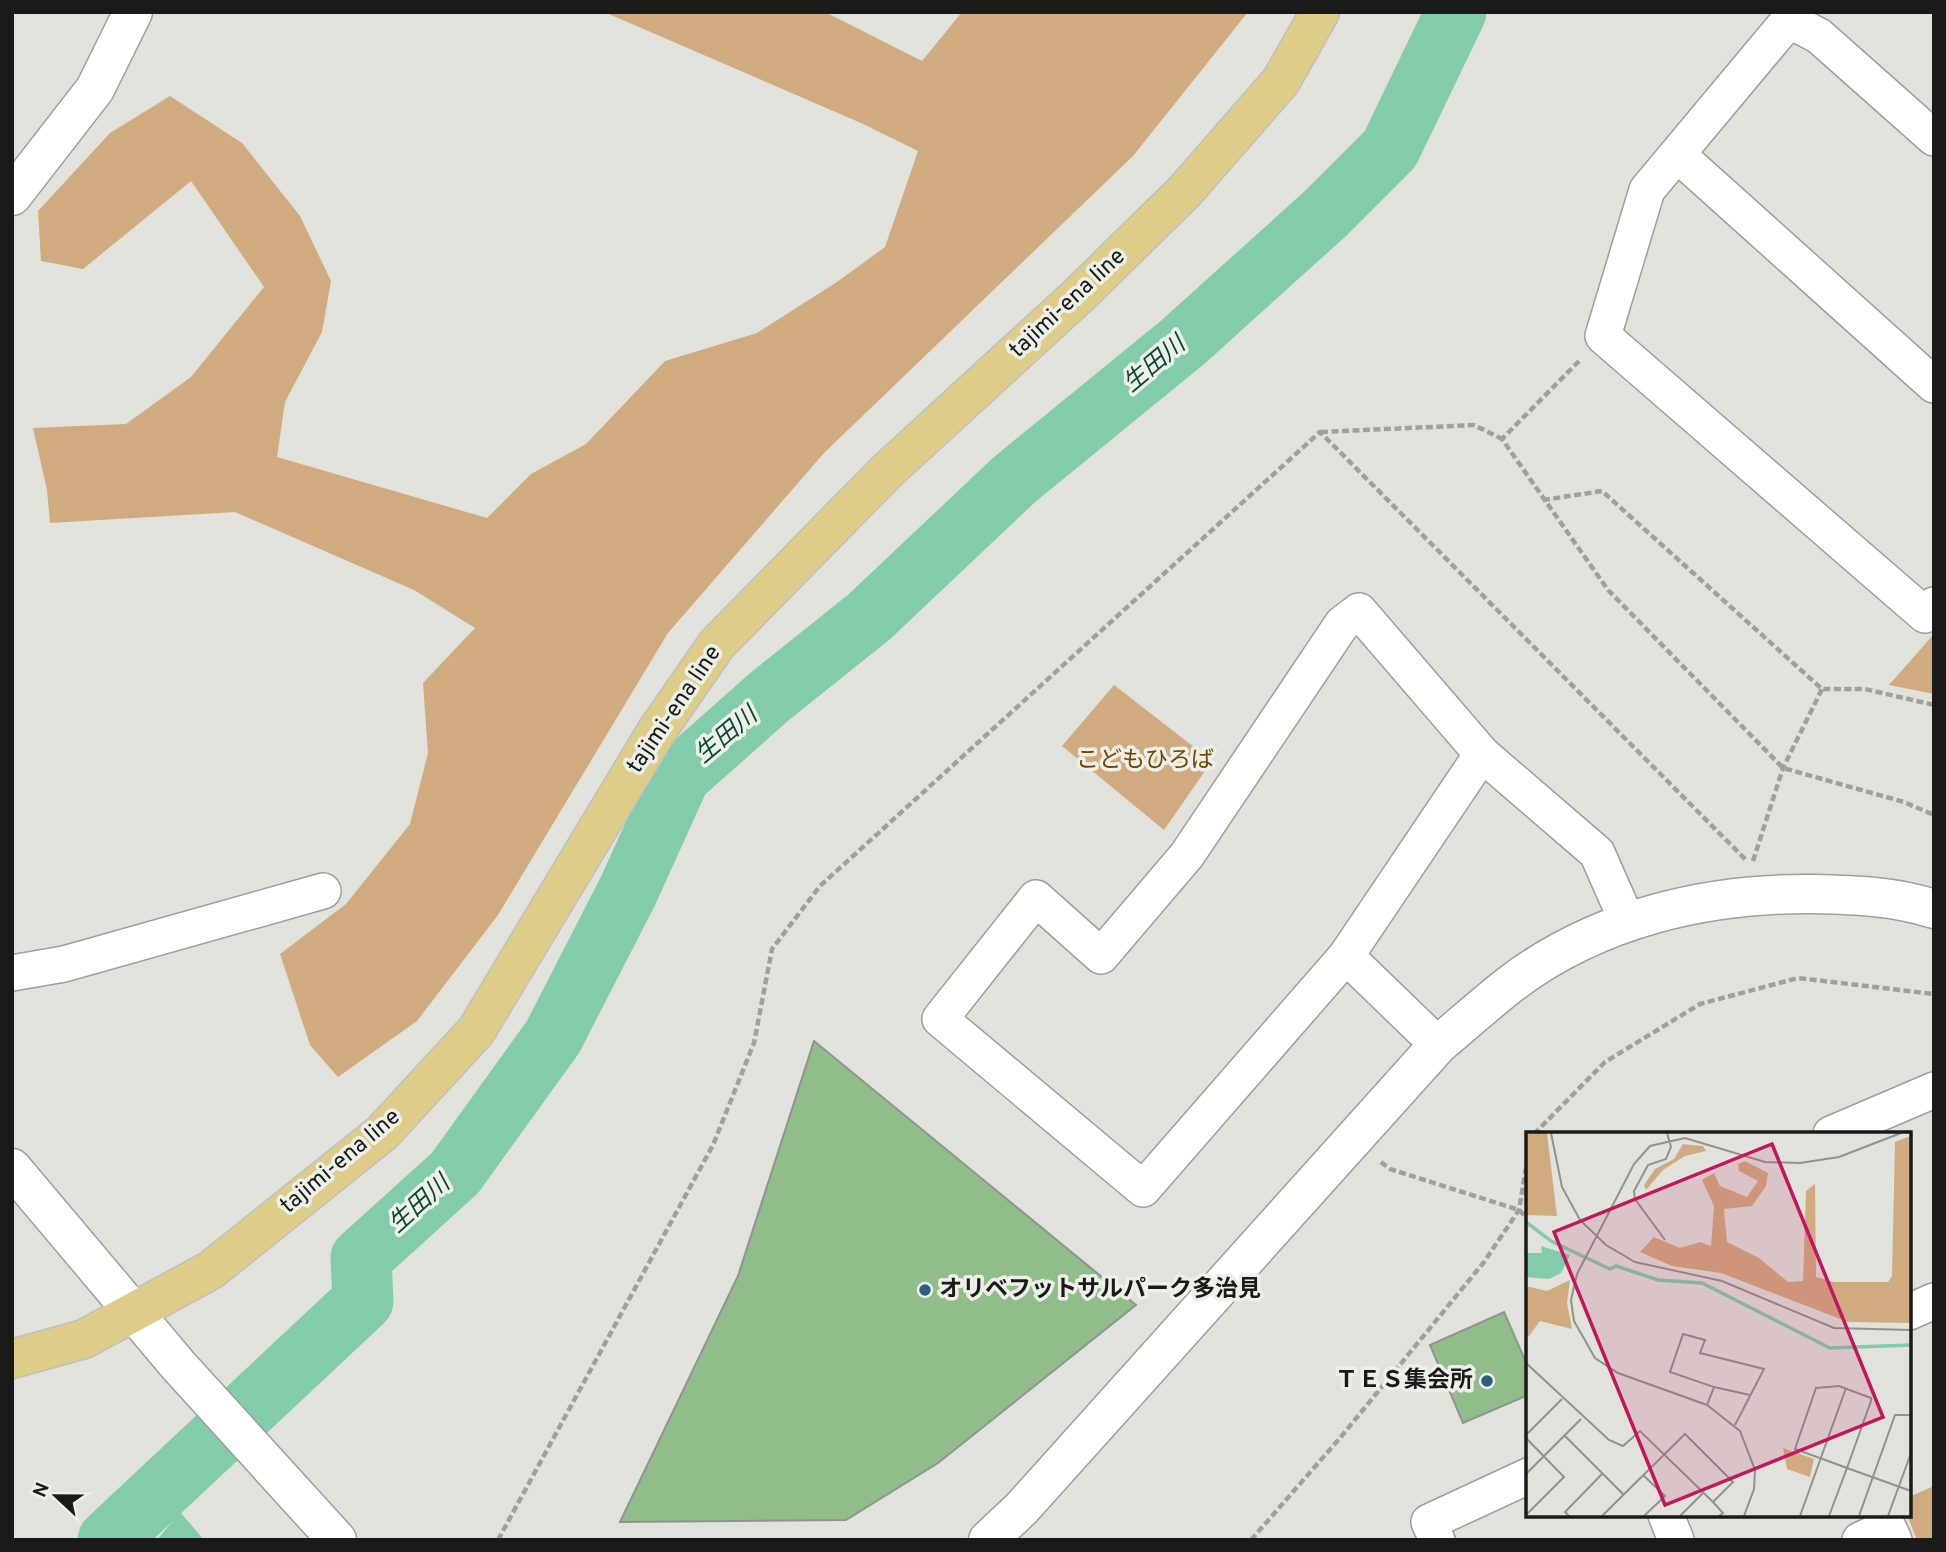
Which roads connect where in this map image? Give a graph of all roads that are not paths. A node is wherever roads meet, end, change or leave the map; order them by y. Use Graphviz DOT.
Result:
graph roads {
  1 [pos="133,12"];
  2 [pos="1320,12"];
  3 [pos="1934,138"];
  4 [pos="1678,155"];
  5 [pos="12,196"];
  6 [pos="1934,385"];
  7 [pos="1934,605"];
  8 [pos="1482,754"];
  9 [pos="323,891"];
  10 [pos="1934,909"];
  11 [pos="1627,920"];
  12 [pos="1346,956"];
  13 [pos="12,973"];
  14 [pos="1438,1045"];
  15 [pos="1934,1090"];
  16 [pos="1836,1132"];
  17 [pos="12,1168"];
  18 [pos="1934,1301"];
  19 [pos="1911,1310"];
  20 [pos="134,1311"];
  21 [pos="12,1359"];
  22 [pos="1526,1477"];
  23 [pos="1667,1517"];
  24 [pos="337,1540"];
  25 [pos="988,1540"];
  26 [pos="1437,1540"];
  27 [pos="1676,1540"];
  28 [pos="1860,1540"];
  29 [pos="1894,1540"];
  1 -- 5 [label="street"];
  2 -- 20 [label="main road, tajimi-ena line"];
  3 -- 4 [label="street"];
  4 -- 6 [label="street"];
  4 -- 7 [label="street"];
  8 -- 11 [label="street"];
  8 -- 12 [label="street"];
  8 -- 12 [label="street"];
  9 -- 13 [label="street"];
  10 -- 11 [label="street"];
  11 -- 14 [label="street"];
  12 -- 14 [label="street"];
  14 -- 25 [label="street"];
  15 -- 16 [label="street"];
  17 -- 20 [label="street"];
  18 -- 19 [label="street"];
  20 -- 21 [label="main road, tajimi-ena line"];
  20 -- 24 [label="street"];
  22 -- 26 [label="street"];
  23 -- 27 [label="street"];
  28 -- 29 [label="street"];
}
